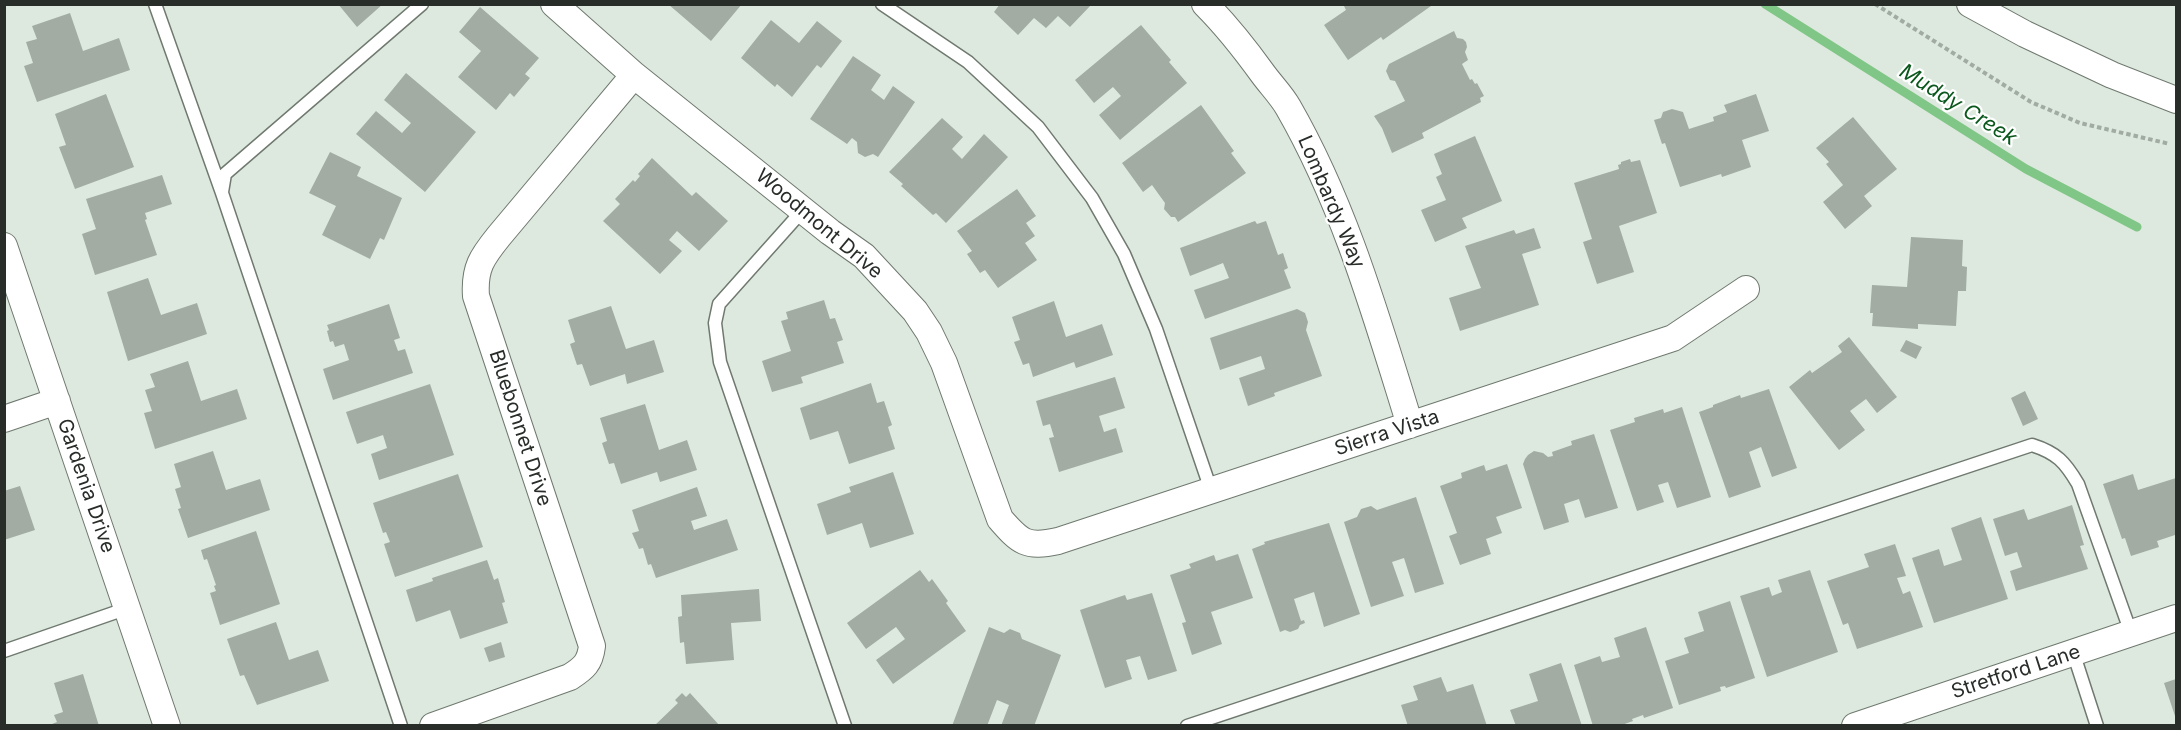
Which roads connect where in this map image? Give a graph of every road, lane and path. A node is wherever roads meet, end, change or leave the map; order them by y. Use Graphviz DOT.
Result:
graph roads {
  1 [pos="155,4"];
  2 [pos="422,4"];
  3 [pos="554,4"];
  4 [pos="882,4"];
  5 [pos="1205,4"];
  6 [pos="1875,4"];
  7 [pos="1970,4"];
  8 [pos="634,75"];
  9 [pos="2176,100"];
  10 [pos="2170,144"];
  11 [pos="222,193"];
  12 [pos="803,210"];
  13 [pos="4,246"];
  14 [pos="1746,290"];
  15 [pos="57,401"];
  16 [pos="4,419"];
  17 [pos="1410,425"];
  18 [pos="1211,490"];
  19 [pos="1016,538"];
  20 [pos="128,608"];
  21 [pos="2176,618"];
  22 [pos="2131,633"];
  23 [pos="4,651"];
  24 [pos="2073,652"];
  25 [pos="1868,723"];
  26 [pos="167,726"];
  27 [pos="401,726"];
  28 [pos="433,726"];
  29 [pos="845,726"];
  30 [pos="1187,726"];
  31 [pos="2097,726"];
  1 -- 11 [label="lane"];
  2 -- 11 [label="lane"];
  3 -- 8 [label="street, Woodmont Drive"];
  4 -- 18 [label="lane"];
  5 -- 17 [label="street, Lombardy Way"];
  6 -- 10 [label="path"];
  7 -- 9 [label="street"];
  8 -- 12 [label="street, Woodmont Drive"];
  8 -- 28 [label="street, Bluebonnet Drive"];
  11 -- 27 [label="lane"];
  12 -- 19 [label="street, Woodmont Drive"];
  12 -- 29 [label="lane"];
  13 -- 15 [label="street, Gardenia Drive"];
  14 -- 17 [label="street, Sierra Vista"];
  15 -- 16 [label="street"];
  15 -- 20 [label="street, Gardenia Drive"];
  17 -- 18 [label="street, Sierra Vista"];
  18 -- 19 [label="street, Sierra Vista"];
  20 -- 23 [label="lane"];
  20 -- 26 [label="street, Gardenia Drive"];
  21 -- 22 [label="street, Stretford Lane"];
  22 -- 24 [label="street, Stretford Lane"];
  22 -- 30 [label="lane"];
  24 -- 25 [label="street, Stretford Lane"];
  24 -- 31 [label="lane"];
}
